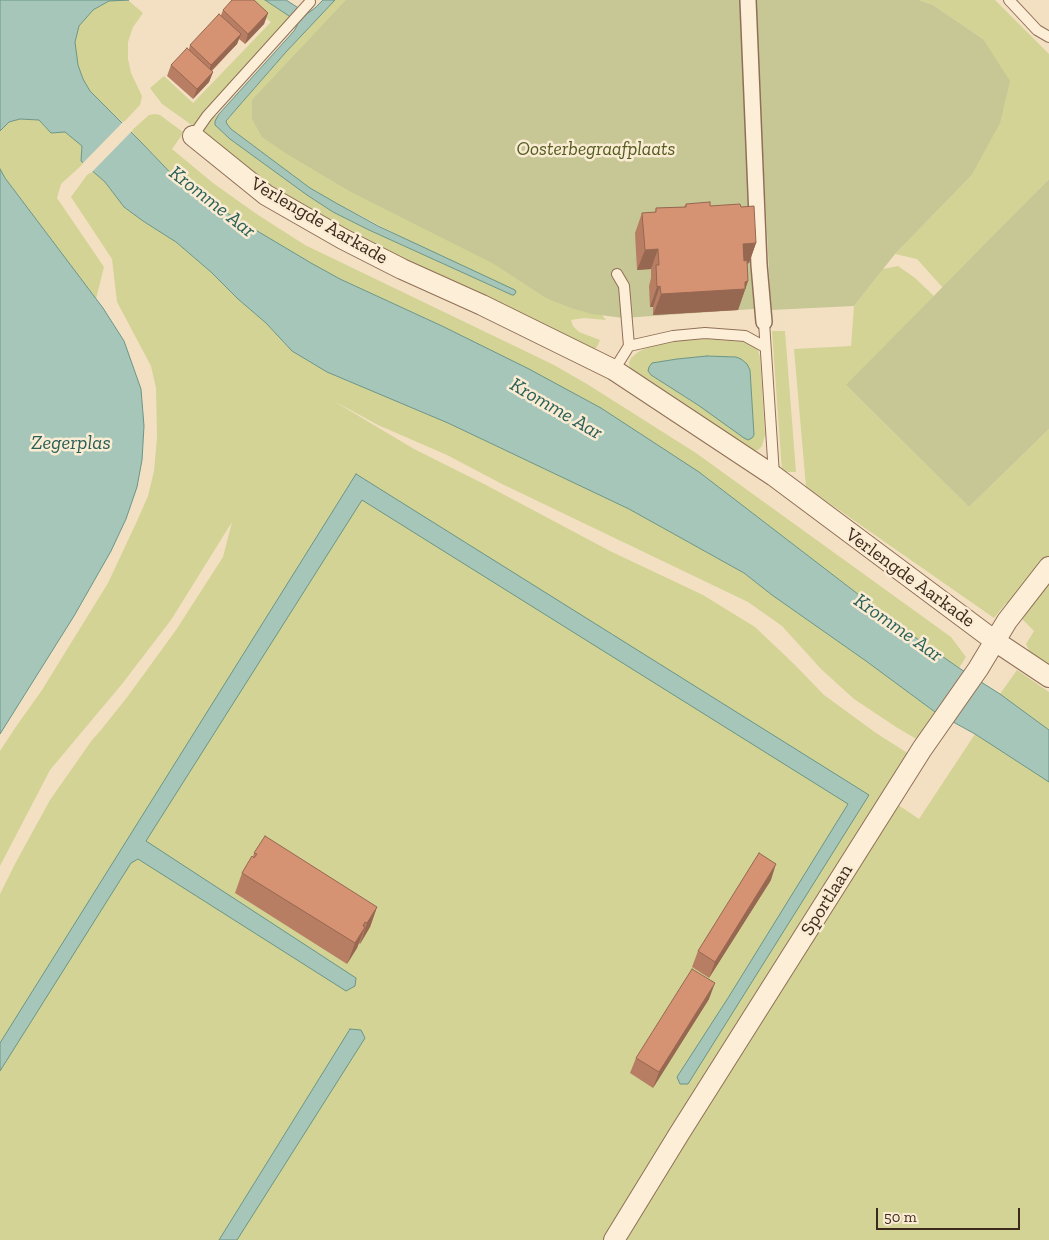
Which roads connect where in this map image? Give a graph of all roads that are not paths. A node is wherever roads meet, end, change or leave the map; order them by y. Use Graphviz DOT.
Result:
graph roads {
  1 [pos="748,0"];
  2 [pos="1009,0"];
  3 [pos="310,2"];
  4 [pos="1049,37"];
  5 [pos="193,136"];
  6 [pos="617,274"];
  7 [pos="764,322"];
  8 [pos="629,346"];
  9 [pos="765,347"];
  10 [pos="614,370"];
  11 [pos="774,476"];
  12 [pos="1049,567"];
  13 [pos="995,641"];
  14 [pos="1049,677"];
  15 [pos="614,1240"];
  1 -- 7 [label="street"];
  2 -- 4 [label="lane"];
  3 -- 5 [label="lane, Verlengde Aarkade"];
  5 -- 10 [label="street, Verlengde Aarkade"];
  6 -- 8 [label="lane"];
  7 -- 9 [label="lane"];
  8 -- 9 [label="lane"];
  8 -- 10 [label="lane"];
  9 -- 11 [label="lane"];
  10 -- 11 [label="street, Verlengde Aarkade"];
  11 -- 13 [label="street, Verlengde Aarkade"];
  12 -- 13 [label="street, Sportlaan"];
  13 -- 14 [label="street, Verlengde Aarkade"];
  13 -- 15 [label="street, Sportlaan"];
}
